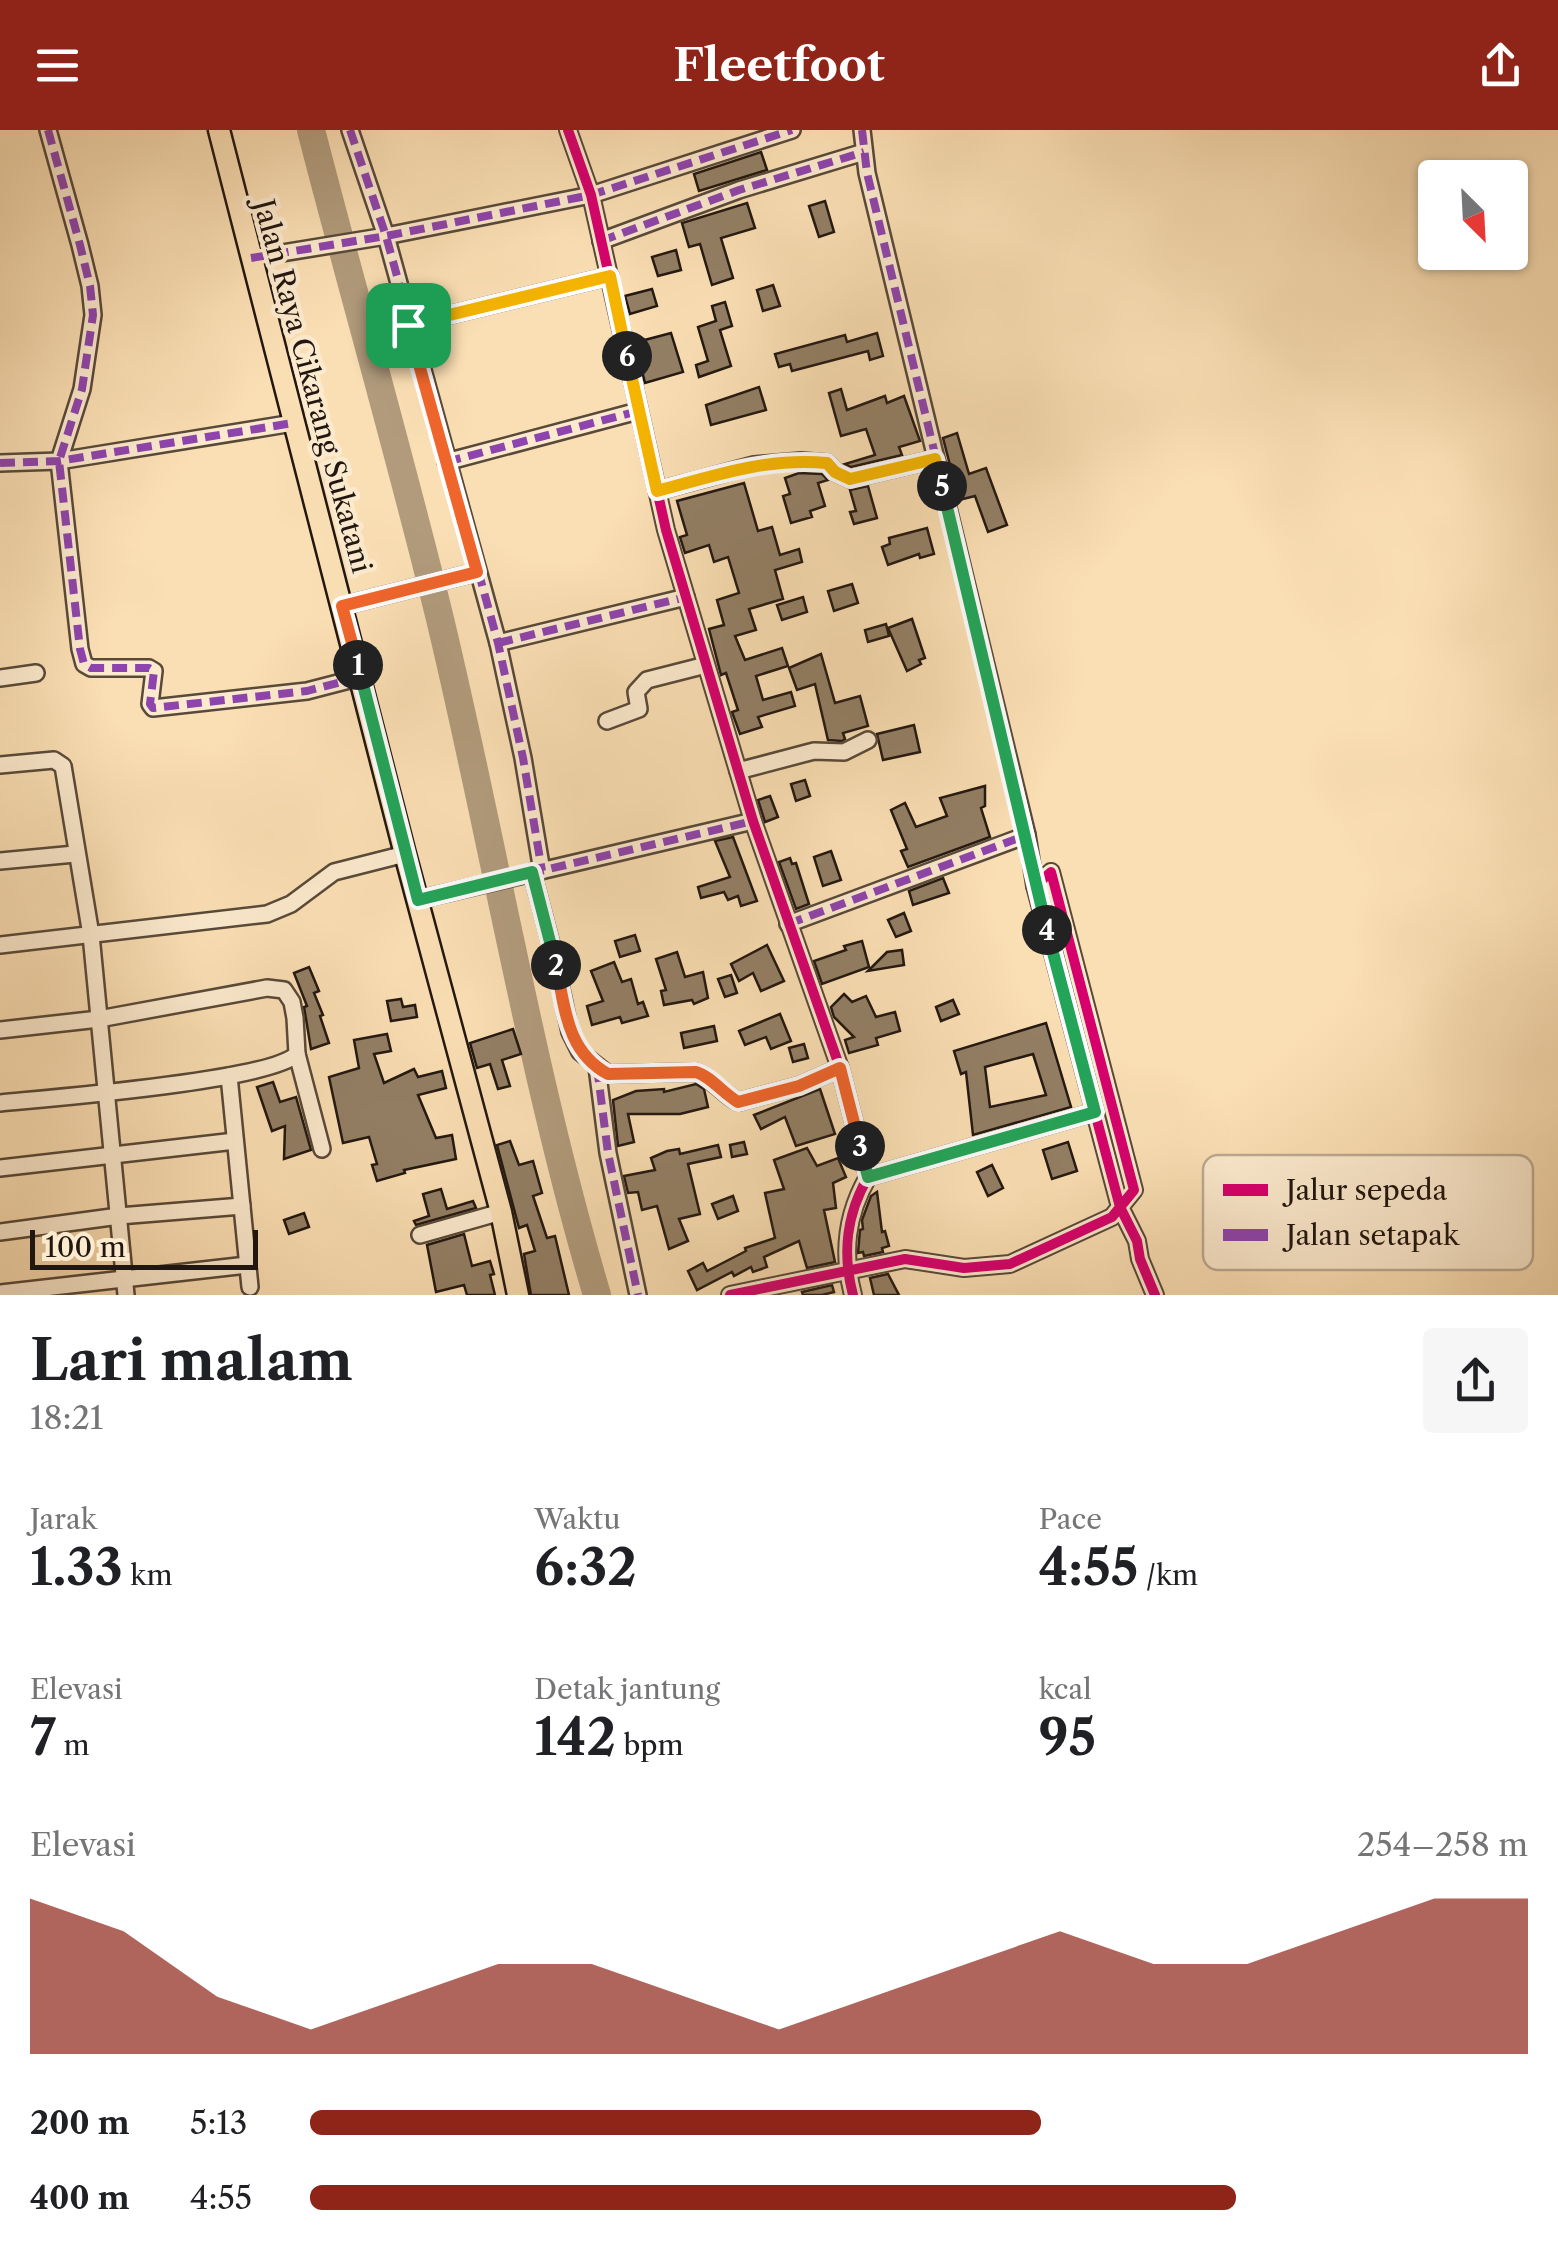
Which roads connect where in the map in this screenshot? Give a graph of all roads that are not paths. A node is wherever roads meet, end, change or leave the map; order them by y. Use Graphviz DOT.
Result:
graph roads {
  1 [pos="48,130"];
  2 [pos="219,130"];
  3 [pos="350,130"];
  4 [pos="568,130"];
  5 [pos="792,130"];
  6 [pos="862,130"];
  7 [pos="864,152"];
  8 [pos="591,195"];
  9 [pos="386,236"];
  10 [pos="601,241"];
  11 [pos="251,258"];
  12 [pos="610,276"];
  13 [pos="408,325"];
  14 [pos="638,411"];
  15 [pos="293,423"];
  16 [pos="935,459"];
  17 [pos="59,461"];
  18 [pos="446,462"];
  19 [pos="0,463"];
  20 [pos="657,491"];
  21 [pos="472,574"];
  22 [pos="686,597"];
  23 [pos="342,606"];
  24 [pos="498,643"];
  25 [pos="706,665"];
  26 [pos="36,673"];
  27 [pos="361,677"];
  28 [pos="0,678"];
  29 [pos="607,722"];
  30 [pos="868,740"];
  31 [pos="0,765"];
  32 [pos="738,771"];
  33 [pos="753,821"];
  34 [pos="1027,835"];
  35 [pos="76,854"];
  36 [pos="404,854"];
  37 [pos="0,861"];
  38 [pos="533,872"];
  39 [pos="1036,886"];
  40 [pos="418,900"];
  41 [pos="788,924"];
  42 [pos="91,934"];
  43 [pos="0,945"];
  44 [pos="99,1018"];
  45 [pos="0,1030"];
  46 [pos="297,1054"];
  47 [pos="597,1068"];
  48 [pos="840,1068"];
  49 [pos="228,1076"];
  50 [pos="106,1092"];
  51 [pos="0,1103"];
  52 [pos="1095,1112"];
  53 [pos="235,1142"];
  54 [pos="322,1149"];
  55 [pos="112,1156"];
  56 [pos="0,1168"];
  57 [pos="868,1177"];
  58 [pos="242,1206"];
  59 [pos="1120,1207"];
  60 [pos="501,1212"];
  61 [pos="119,1216"];
  62 [pos="0,1232"];
  63 [pos="420,1235"];
  64 [pos="248,1264"];
  65 [pos="847,1270"];
  66 [pos="124,1276"];
  67 [pos="250,1287"];
  68 [pos="0,1293"];
  69 [pos="126,1295"];
  70 [pos="518,1295"];
  71 [pos="638,1295"];
  72 [pos="730,1295"];
  73 [pos="853,1295"];
  74 [pos="1155,1295"];
  1 -- 17 [label="street"];
  2 -- 11 [label="main road, Jalan Raya Cikarang Sukatani"];
  3 -- 9 [label="street"];
  4 -- 8 [label="street"];
  5 -- 8 [label="street"];
  6 -- 7 [label="street"];
  7 -- 10 [label="street"];
  7 -- 16 [label="street"];
  8 -- 9 [label="street"];
  8 -- 10 [label="street"];
  9 -- 11 [label="street"];
  9 -- 13 [label="street"];
  10 -- 12 [label="street"];
  11 -- 15 [label="main road, Jalan Raya Cikarang Sukatani"];
  12 -- 13 [label="street"];
  12 -- 14 [label="street"];
  13 -- 18 [label="street"];
  14 -- 18 [label="street"];
  14 -- 20 [label="street"];
  15 -- 17 [label="street"];
  15 -- 23 [label="main road, Jalan Raya Cikarang Sukatani"];
  16 -- 20 [label="street"];
  16 -- 34 [label="street"];
  17 -- 19 [label="street"];
  17 -- 27 [label="street"];
  18 -- 21 [label="street"];
  20 -- 22 [label="street"];
  21 -- 23 [label="street"];
  21 -- 24 [label="street"];
  22 -- 24 [label="street"];
  22 -- 25 [label="street"];
  23 -- 27 [label="main road, Jalan Raya Cikarang Sukatani"];
  24 -- 38 [label="street"];
  25 -- 29 [label="street"];
  25 -- 32 [label="street"];
  26 -- 28 [label="street"];
  27 -- 36 [label="main road, Jalan Raya Cikarang Sukatani"];
  30 -- 32 [label="street"];
  31 -- 35 [label="street"];
  32 -- 33 [label="street"];
  33 -- 38 [label="street"];
  33 -- 41 [label="street"];
  34 -- 39 [label="street"];
  34 -- 41 [label="street"];
  35 -- 37 [label="street"];
  35 -- 42 [label="street"];
  36 -- 40 [label="main road, Jalan Raya Cikarang Sukatani"];
  36 -- 42 [label="street"];
  38 -- 40 [label="street"];
  38 -- 47 [label="street"];
  39 -- 52 [label="street"];
  39 -- 59 [label="street"];
  40 -- 60 [label="main road, Jalan Raya Cikarang Sukatani"];
  41 -- 48 [label="street"];
  42 -- 43 [label="street"];
  42 -- 44 [label="street"];
  44 -- 45 [label="street"];
  44 -- 46 [label="street"];
  44 -- 50 [label="street"];
  46 -- 49 [label="street"];
  46 -- 54 [label="street"];
  47 -- 48 [label="street"];
  47 -- 71 [label="street"];
  48 -- 57 [label="street"];
  49 -- 50 [label="street"];
  49 -- 53 [label="street"];
  50 -- 51 [label="street"];
  50 -- 55 [label="street"];
  52 -- 57 [label="street"];
  52 -- 59 [label="street"];
  53 -- 55 [label="street"];
  53 -- 58 [label="street"];
  55 -- 56 [label="street"];
  55 -- 61 [label="street"];
  57 -- 65 [label="street"];
  58 -- 61 [label="street"];
  58 -- 64 [label="street"];
  59 -- 65 [label="street"];
  59 -- 74 [label="street"];
  60 -- 63 [label="street"];
  60 -- 70 [label="main road, Jalan Raya Cikarang Sukatani"];
  61 -- 62 [label="street"];
  61 -- 66 [label="street"];
  64 -- 66 [label="street"];
  64 -- 67 [label="street"];
  65 -- 72 [label="street"];
  65 -- 73 [label="street"];
  66 -- 68 [label="street"];
  66 -- 69 [label="street"];
}
